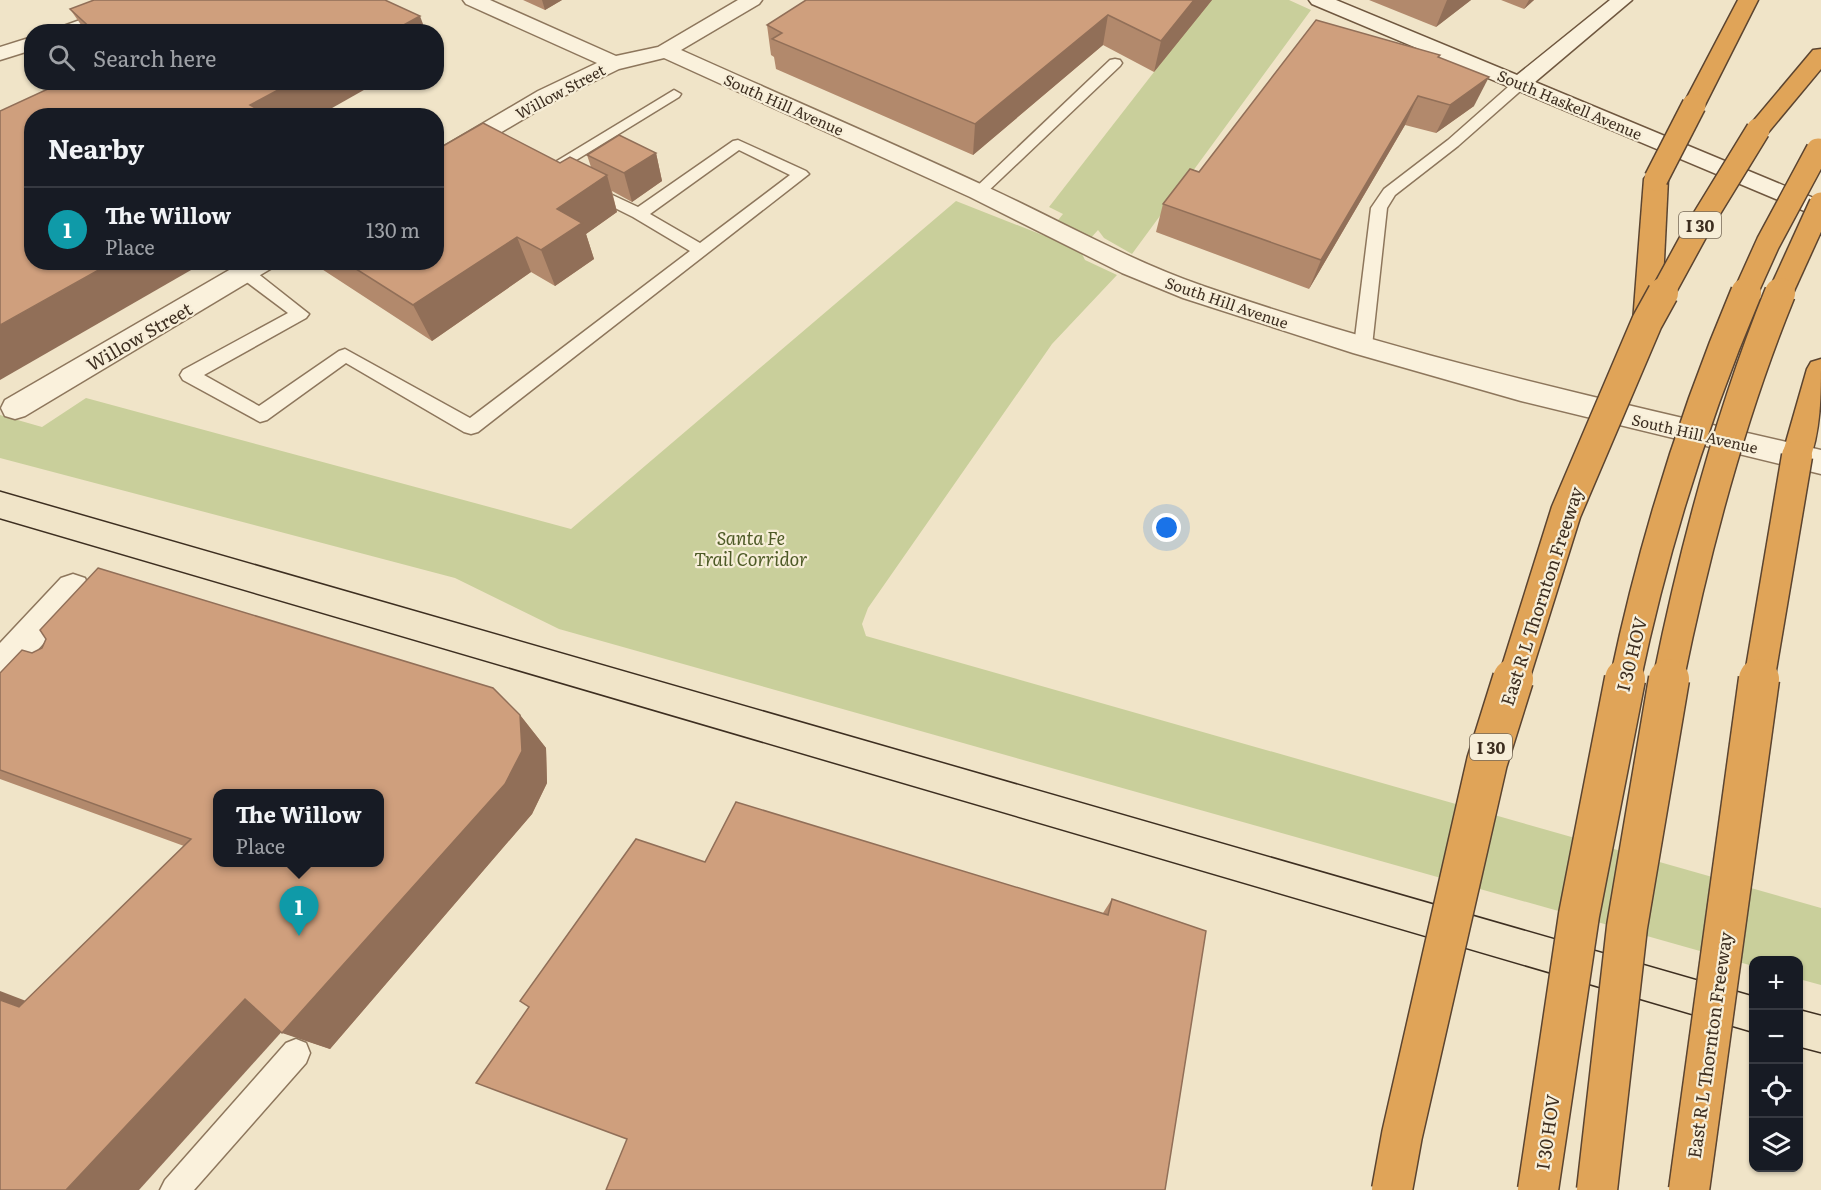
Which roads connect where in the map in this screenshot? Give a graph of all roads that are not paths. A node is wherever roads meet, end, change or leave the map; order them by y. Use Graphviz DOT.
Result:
graph roads {
  1 [pos="154,0"];
  2 [pos="473,0"];
  3 [pos="752,0"];
  4 [pos="1319,0"];
  5 [pos="1622,0"];
  6 [pos="1748,0"];
  7 [pos="87,24"];
  8 [pos="24,46"];
  9 [pos="665,51"];
  10 [pos="0,54"];
  11 [pos="1821,55"];
  12 [pos="614,63"];
  13 [pos="1116,63"];
  14 [pos="1521,83"];
  15 [pos="674,94"];
  16 [pos="480,135"];
  17 [pos="501,146"];
  18 [pos="1820,148"];
  19 [pos="444,155"];
  20 [pos="532,161"];
  21 [pos="550,170"];
  22 [pos="979,192"];
  23 [pos="1821,204"];
  24 [pos="1821,210"];
  25 [pos="639,214"];
  26 [pos="701,251"];
  27 [pos="252,270"];
  28 [pos="257,270"];
  29 [pos="1647,322"];
  30 [pos="1363,346"];
  31 [pos="1821,369"];
  32 [pos="15,408"];
  33 [pos="1813,455"];
  34 [pos="73,588"];
  35 [pos="14,660"];
  36 [pos="296,1053"];
  37 [pos="175,1190"];
  38 [pos="1392,1190"];
  39 [pos="1538,1190"];
  40 [pos="1597,1190"];
  41 [pos="1689,1190"];
  1 -- 7 [label="street"];
  2 -- 12 [label="street"];
  3 -- 9 [label="street, Willow Street"];
  4 -- 14 [label="street, South Haskell Avenue"];
  5 -- 14 [label="street"];
  6 -- 29 [label="highway, bridge"];
  8 -- 10 [label="street"];
  9 -- 12 [label="street, Willow Street"];
  9 -- 22 [label="street, South Hill Avenue"];
  11 -- 29 [label="highway, East R L Thornton Freeway / I 30, bridge"];
  12 -- 16 [label="street, Willow Street"];
  13 -- 22 [label="lane"];
  14 -- 24 [label="street, South Haskell Avenue"];
  14 -- 30 [label="lane"];
  15 -- 21 [label="lane"];
  16 -- 17 [label="lane"];
  16 -- 19 [label="street, Willow Street"];
  18 -- 39 [label="highway, I 30 HOV, bridge"];
  20 -- 21 [label="lane"];
  21 -- 25 [label="lane"];
  22 -- 30 [label="street, South Hill Avenue"];
  23 -- 40 [label="highway, bridge"];
  25 -- 26 [label="lane"];
  25 -- 26 [label="lane"];
  26 -- 28 [label="lane"];
  27 -- 32 [label="street, Willow Street"];
  29 -- 38 [label="highway, East R L Thornton Freeway / I 30, bridge"];
  30 -- 33 [label="street, South Hill Avenue"];
  31 -- 33 [label="highway, East R L Thornton Freeway"];
  33 -- 41 [label="highway, East R L Thornton Freeway, bridge"];
  34 -- 35 [label="street"];
  36 -- 37 [label="lane"];
}
